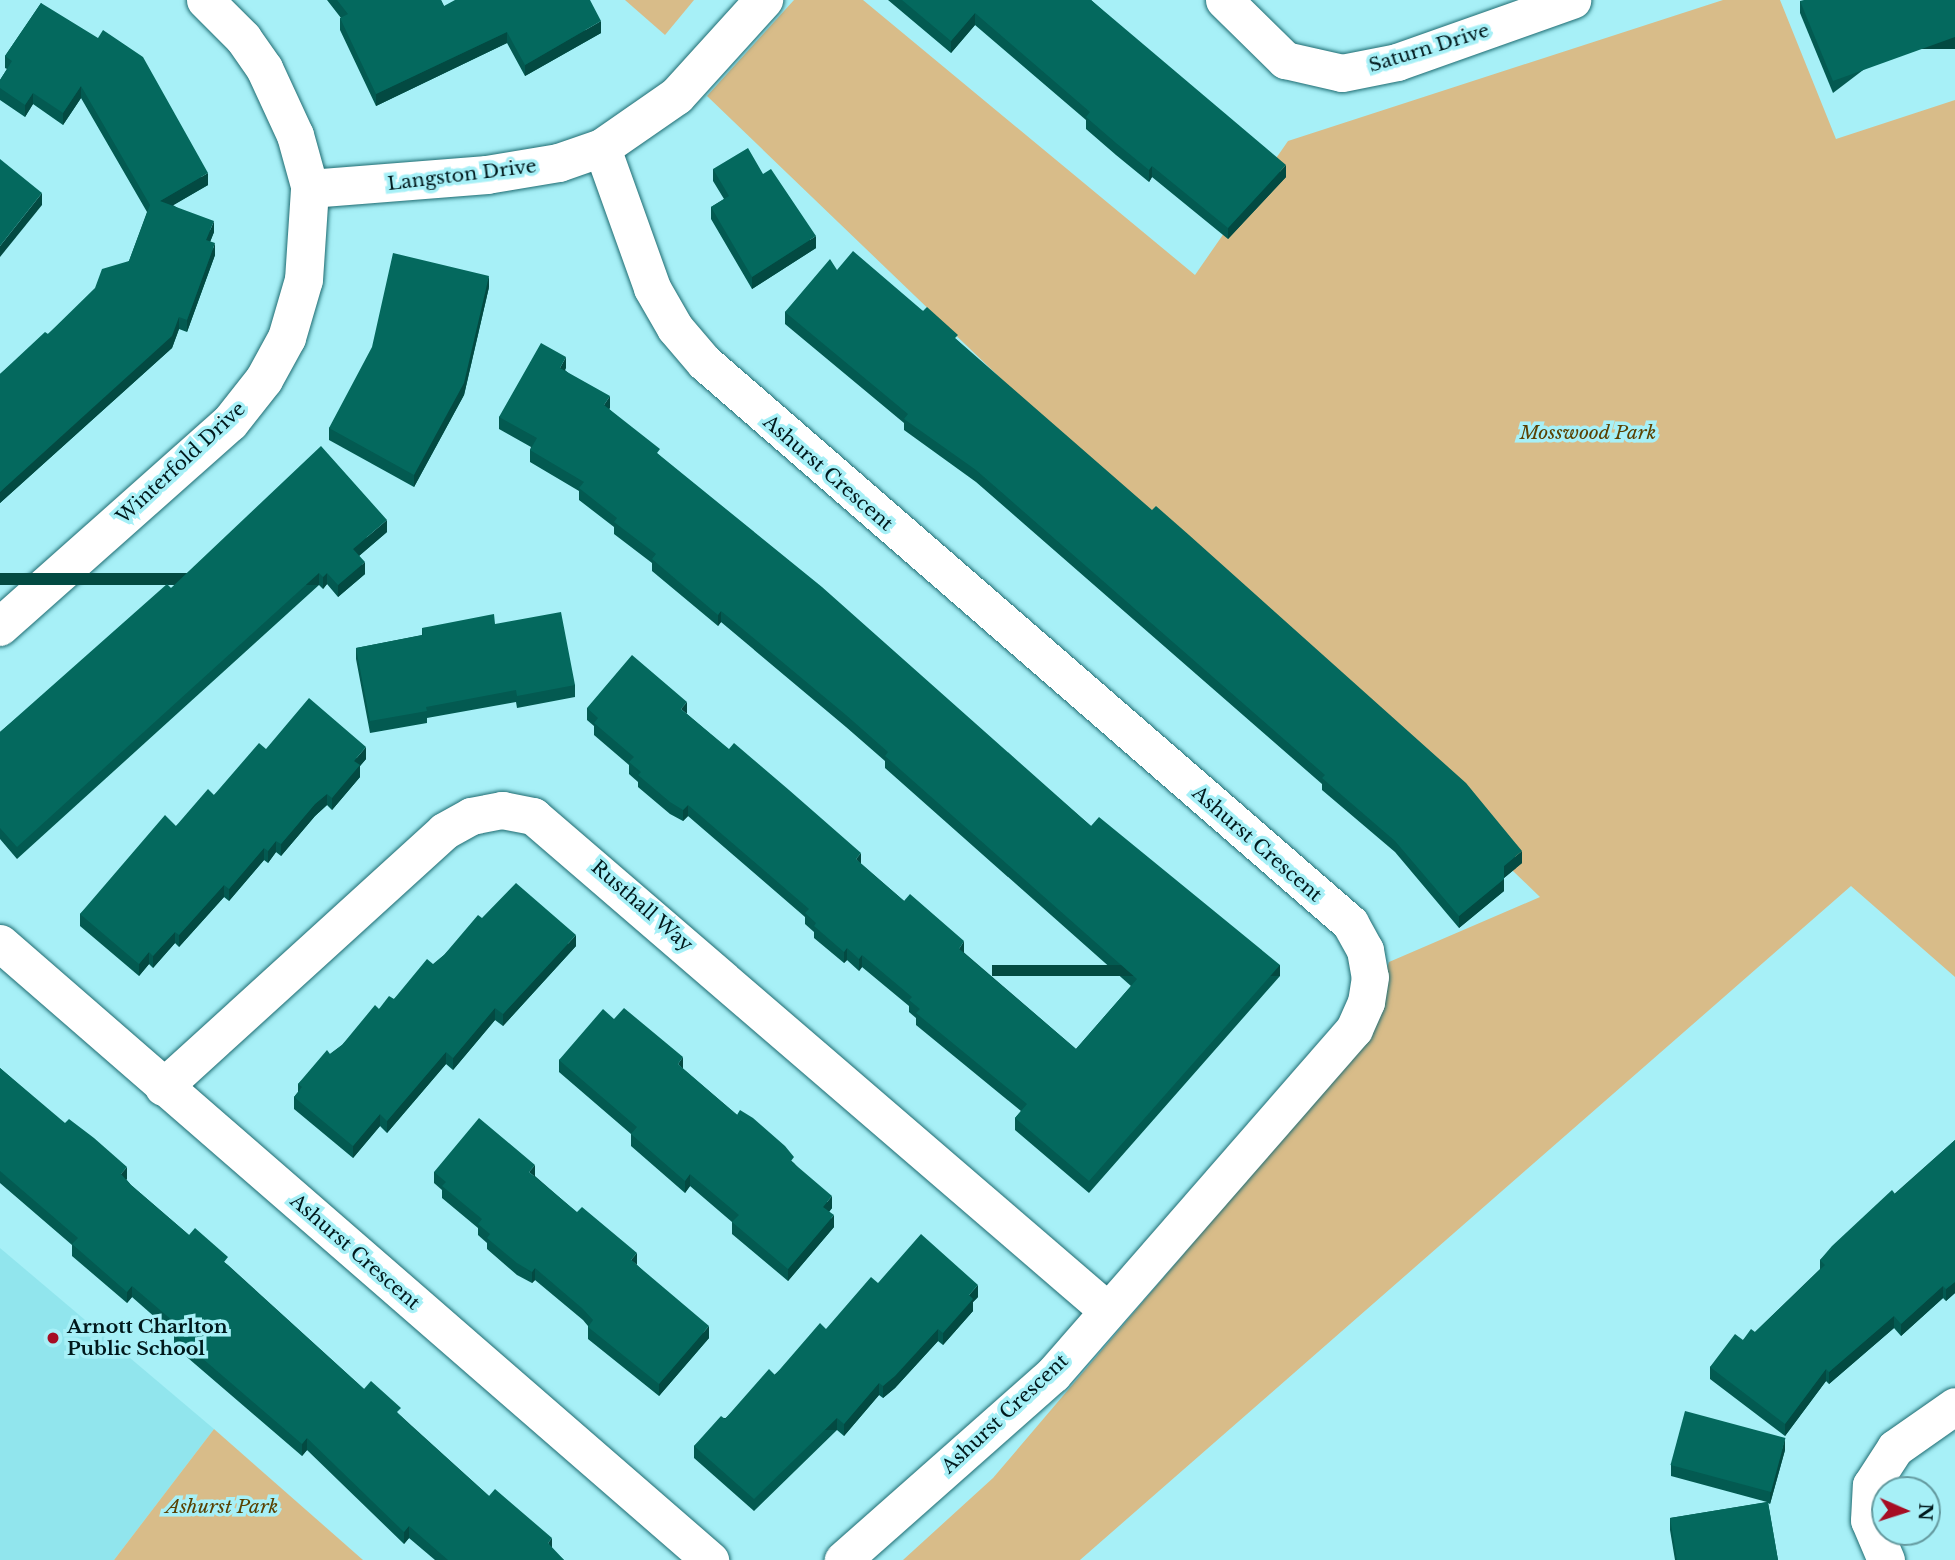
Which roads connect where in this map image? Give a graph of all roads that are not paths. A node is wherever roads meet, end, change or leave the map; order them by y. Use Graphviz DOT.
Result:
graph roads {
  1 [pos="205,0"];
  2 [pos="764,0"];
  3 [pos="1224,0"];
  4 [pos="1572,0"];
  5 [pos="602,148"];
  6 [pos="310,189"];
  7 [pos="0,627"];
  8 [pos="0,943"];
  9 [pos="163,1087"];
  10 [pos="1107,1310"];
  11 [pos="1955,1406"];
  12 [pos="710,1560"];
  13 [pos="843,1560"];
  14 [pos="1886,1560"];
  1 -- 6 [label="street, Winterfold Drive"];
  2 -- 5 [label="street, Langston Drive"];
  3 -- 4 [label="street, Saturn Drive"];
  5 -- 6 [label="street, Langston Drive"];
  5 -- 10 [label="street, Ashurst Crescent"];
  6 -- 7 [label="street, Winterfold Drive"];
  8 -- 9 [label="street, Ashurst Crescent"];
  9 -- 10 [label="street, Rusthall Way"];
  9 -- 12 [label="street, Ashurst Crescent"];
  10 -- 13 [label="street, Ashurst Crescent"];
  11 -- 14 [label="street"];
}
